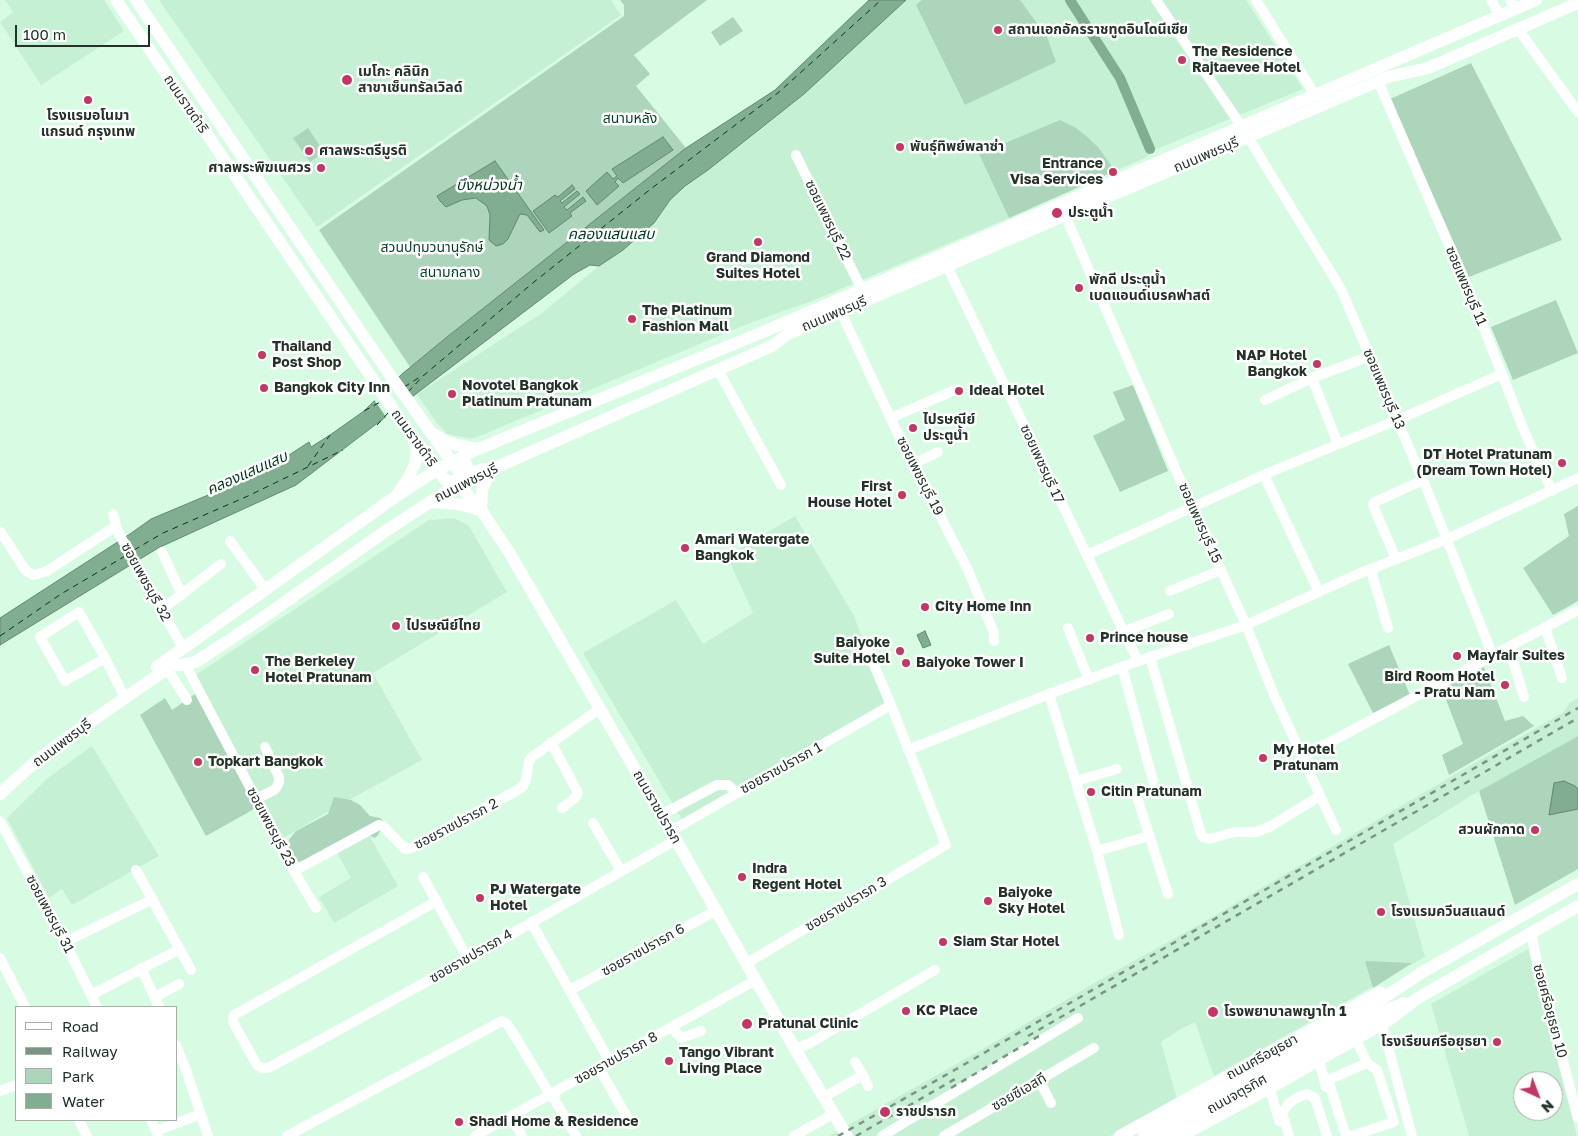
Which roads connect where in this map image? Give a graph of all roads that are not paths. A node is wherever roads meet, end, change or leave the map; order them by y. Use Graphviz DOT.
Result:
graph roads {
  1 [pos="116,0"];
  2 [pos="136,0"];
  3 [pos="1156,0"];
  4 [pos="1256,0"];
  5 [pos="1491,0"];
  6 [pos="1536,0"];
  7 [pos="1578,3"];
  8 [pos="1512,4"];
  9 [pos="1500,15"];
  10 [pos="150,20"];
  11 [pos="136,29"];
  12 [pos="1518,29"];
  13 [pos="1444,40"];
  14 [pos="1452,58"];
  15 [pos="1395,61"];
  16 [pos="185,72"];
  17 [pos="1402,74"];
  18 [pos="171,81"];
  19 [pos="1378,81"];
  20 [pos="193,85"];
  21 [pos="179,94"];
  22 [pos="1315,95"];
  23 [pos="1578,112"];
  24 [pos="1245,132"];
  25 [pos="796,155"];
  26 [pos="1066,215"];
  27 [pos="947,266"];
  28 [pos="861,287"];
  29 [pos="841,312"];
  30 [pos="1370,356"];
  31 [pos="718,370"];
  32 [pos="1502,374"];
  33 [pos="1312,378"];
  34 [pos="957,389"];
  35 [pos="1265,400"];
  36 [pos="891,418"];
  37 [pos="1397,420"];
  38 [pos="428,430"];
  39 [pos="414,438"];
  40 [pos="1338,444"];
  41 [pos="478,449"];
  42 [pos="535,451"];
  43 [pos="938,452"];
  44 [pos="457,459"];
  45 [pos="913,464"];
  46 [pos="437,470"];
  47 [pos="491,470"];
  48 [pos="1264,475"];
  49 [pos="1578,478"];
  50 [pos="1423,480"];
  51 [pos="458,484"];
  52 [pos="781,484"];
  53 [pos="1552,491"];
  54 [pos="395,497"];
  55 [pos="430,502"];
  56 [pos="380,508"];
  57 [pos="1192,508"];
  58 [pos="481,510"];
  59 [pos="113,514"];
  60 [pos="392,526"];
  61 [pos="117,529"];
  62 [pos="0,531"];
  63 [pos="1447,539"];
  64 [pos="230,541"];
  65 [pos="162,552"];
  66 [pos="1087,555"];
  67 [pos="1396,559"];
  68 [pos="220,564"];
  69 [pos="1221,570"];
  70 [pos="1371,570"];
  71 [pos="265,589"];
  72 [pos="1170,591"];
  73 [pos="1319,592"];
  74 [pos="182,595"];
  75 [pos="161,610"];
  76 [pos="1578,610"];
  77 [pos="1169,614"];
  78 [pos="1246,625"];
  79 [pos="1545,627"];
  80 [pos="1068,628"];
  81 [pos="1388,628"];
  82 [pos="1123,632"];
  83 [pos="994,641"];
  84 [pos="183,648"];
  85 [pos="1509,648"];
  86 [pos="868,651"];
  87 [pos="1493,656"];
  88 [pos="105,658"];
  89 [pos="1150,658"];
  90 [pos="1138,661"];
  91 [pos="185,664"];
  92 [pos="1122,667"];
  93 [pos="167,669"];
  94 [pos="1562,678"];
  95 [pos="1089,680"];
  96 [pos="1049,694"];
  97 [pos="127,697"];
  98 [pos="1524,697"];
  99 [pos="187,700"];
  100 [pos="891,706"];
  101 [pos="599,708"];
  102 [pos="551,742"];
  103 [pos="265,747"];
  104 [pos="908,750"];
  105 [pos="1302,757"];
  106 [pos="1117,769"];
  107 [pos="1153,780"];
  108 [pos="1076,781"];
  109 [pos="0,793"];
  110 [pos="737,793"];
  111 [pos="1320,796"];
  112 [pos="1137,797"];
  113 [pos="256,799"];
  114 [pos="562,808"];
  115 [pos="662,815"];
  116 [pos="0,821"];
  117 [pos="593,823"];
  118 [pos="1336,830"];
  119 [pos="674,835"];
  120 [pos="1149,836"];
  121 [pos="1097,851"];
  122 [pos="136,870"];
  123 [pos="294,871"];
  124 [pos="621,871"];
  125 [pos="423,877"];
  126 [pos="1578,884"];
  127 [pos="1168,894"];
  128 [pos="153,898"];
  129 [pos="437,901"];
  130 [pos="1578,906"];
  131 [pos="316,908"];
  132 [pos="716,910"];
  133 [pos="531,922"];
  134 [pos="1531,933"];
  135 [pos="1119,935"];
  136 [pos="66,942"];
  137 [pos="180,949"];
  138 [pos="0,958"];
  139 [pos="468,959"];
  140 [pos="746,963"];
  141 [pos="141,968"];
  142 [pos="191,970"];
  143 [pos="935,970"];
  144 [pos="756,980"];
  145 [pos="1406,983"];
  146 [pos="179,984"];
  147 [pos="570,990"];
  148 [pos="91,995"];
  149 [pos="155,997"];
  150 [pos="1418,998"];
  151 [pos="24,1006"];
  152 [pos="97,1006"];
  153 [pos="159,1006"];
  154 [pos="1078,1018"];
  155 [pos="1382,1024"];
  156 [pos="671,1027"];
  157 [pos="701,1032"];
  158 [pos="1356,1039"];
  159 [pos="1094,1048"];
  160 [pos="795,1049"];
  161 [pos="178,1051"];
  162 [pos="1312,1052"];
  163 [pos="610,1062"];
  164 [pos="855,1062"];
  165 [pos="1367,1062"];
  166 [pos="599,1068"];
  167 [pos="863,1076"];
  168 [pos="1039,1080"];
  169 [pos="15,1085"];
  170 [pos="868,1086"];
  171 [pos="1270,1088"];
  172 [pos="0,1091"];
  173 [pos="552,1094"];
  174 [pos="824,1097"];
  175 [pos="1051,1103"];
  176 [pos="201,1114"];
  177 [pos="511,1116"];
  178 [pos="835,1117"];
  179 [pos="1578,1118"];
  180 [pos="80,1121"];
  181 [pos="151,1121"];
  182 [pos="1336,1121"];
  183 [pos="631,1124"];
  184 [pos="1326,1132"];
  185 [pos="157,1133"];
  186 [pos="87,1136"];
  187 [pos="208,1136"];
  188 [pos="287,1136"];
  189 [pos="475,1136"];
  190 [pos="522,1136"];
  191 [pos="576,1136"];
  192 [pos="794,1136"];
  193 [pos="808,1136"];
  194 [pos="847,1136"];
  195 [pos="882,1136"];
  196 [pos="944,1136"];
  197 [pos="1120,1136"];
  198 [pos="1144,1136"];
  199 [pos="1162,1136"];
  200 [pos="1182,1136"];
  201 [pos="1284,1136"];
  202 [pos="1289,1136"];
  203 [pos="1340,1136"];
  204 [pos="1346,1136"];
  205 [pos="1351,1136"];
  206 [pos="1412,1136"];
  1 -- 11 [label="main road, ถนนราชดำริ"];
  2 -- 10 [label="main road, ถนนราชดำริ"];
  3 -- 24 [label="street, ซอยเพชรบุรี 13"];
  4 -- 22 [label="street"];
  5 -- 9 [label="street"];
  6 -- 8 [label="main road, ถนนเพชรบุรี"];
  7 -- 12 [label="main road, ถนนเพชรบุรี"];
  8 -- 9 [label="main road, ถนนเพชรบุรี"];
  9 -- 13 [label="main road, ถนนเพชรบุรี"];
  10 -- 11 [label="main road"];
  10 -- 16 [label="main road, ถนนราชดำริ"];
  11 -- 18 [label="main road, ถนนราชดำริ"];
  12 -- 14 [label="main road, ถนนเพชรบุรี"];
  12 -- 23 [label="street"];
  13 -- 14 [label="main road"];
  13 -- 15 [label="main road, ถนนเพชรบุรี"];
  14 -- 17 [label="main road, ถนนเพชรบุรี"];
  15 -- 17 [label="main road"];
  15 -- 22 [label="main road, ถนนเพชรบุรี"];
  16 -- 18 [label="main road"];
  16 -- 20 [label="main road, ถนนราชดำริ"];
  17 -- 19 [label="main road, ถนนเพชรบุรี"];
  18 -- 21 [label="main road, ถนนราชดำริ"];
  19 -- 24 [label="main road, ถนนเพชรบุรี"];
  19 -- 32 [label="street, ซอยเพชรบุรี 11"];
  20 -- 21 [label="main road"];
  20 -- 38 [label="main road, ถนนราชดำริ"];
  21 -- 39 [label="main road, ถนนราชดำริ"];
  22 -- 24 [label="main road, ถนนเพชรบุรี"];
  24 -- 26 [label="main road, ถนนเพชรบุรี"];
  24 -- 28 [label="main road, ถนนเพชรบุรี"];
  24 -- 30 [label="street, ซอยเพชรบุรี 13"];
  25 -- 28 [label="street, ซอยเพชรบุรี 22"];
  26 -- 27 [label="main road, ถนนเพชรบุรี"];
  26 -- 57 [label="street, ซอยเพชรบุรี 15"];
  27 -- 29 [label="main road, ถนนเพชรบุรี"];
  27 -- 66 [label="street, ซอยเพชรบุรี 17"];
  28 -- 41 [label="main road, ถนนเพชรบุรี"];
  29 -- 31 [label="main road, ถนนเพชรบุรี"];
  29 -- 36 [label="street, ซอยเพชรบุรี 19"];
  30 -- 33 [label="street"];
  30 -- 37 [label="street, ซอยเพชรบุรี 13"];
  31 -- 42 [label="main road, ถนนเพชรบุรี"];
  31 -- 52 [label="street"];
  32 -- 37 [label="street"];
  32 -- 53 [label="street, ซอยเพชรบุรี 11"];
  33 -- 35 [label="street"];
  33 -- 40 [label="street"];
  34 -- 36 [label="street"];
  36 -- 45 [label="street, ซอยเพชรบุรี 19"];
  37 -- 40 [label="street"];
  37 -- 50 [label="street, ซอยเพชรบุรี 13"];
  38 -- 41 [label="main road"];
  38 -- 44 [label="main road, ถนนราชดำริ"];
  39 -- 46 [label="main road, ถนนราชดำริ"];
  39 -- 54 [label="main road"];
  40 -- 48 [label="street"];
  41 -- 44 [label="main road, ถนนเพชรบุรี"];
  42 -- 44 [label="main road"];
  42 -- 47 [label="main road, ถนนเพชรบุรี"];
  43 -- 45 [label="street"];
  44 -- 46 [label="main road, ถนนเพชรบุรี"];
  44 -- 51 [label="main road, ถนนราชดำริ"];
  45 -- 83 [label="street, ซอยเพชรบุรี 19"];
  46 -- 51 [label="main road, ถนนราชดำริ"];
  46 -- 54 [label="main road, ถนนเพชรบุรี"];
  47 -- 51 [label="main road, ถนนเพชรบุรี"];
  47 -- 58 [label="main road"];
  48 -- 57 [label="street"];
  48 -- 73 [label="street"];
  49 -- 53 [label="street"];
  50 -- 63 [label="street, ซอยเพชรบุรี 13"];
  50 -- 67 [label="street"];
  51 -- 55 [label="main road, ถนนเพชรบุรี"];
  51 -- 58 [label="main road, ถนนราชปรารภ"];
  53 -- 63 [label="street"];
  54 -- 56 [label="main road, ถนนเพชรบุรี"];
  55 -- 58 [label="main road"];
  55 -- 60 [label="main road, ถนนเพชรบุรี"];
  56 -- 60 [label="main road"];
  56 -- 71 [label="main road, ถนนเพชรบุรี"];
  57 -- 66 [label="street"];
  57 -- 69 [label="street, ซอยเพชรบุรี 15"];
  58 -- 101 [label="main road, ถนนราชปรารภ"];
  59 -- 61 [label="street, ซอยเพชรบุรี 32"];
  60 -- 91 [label="main road, ถนนเพชรบุรี"];
  61 -- 62 [label="street"];
  61 -- 75 [label="street, ซอยเพชรบุรี 32"];
  63 -- 67 [label="street"];
  63 -- 87 [label="street, ซอยเพชรบุรี 13"];
  64 -- 71 [label="street"];
  65 -- 74 [label="street"];
  66 -- 82 [label="street, ซอยเพชรบุรี 17"];
  67 -- 70 [label="street"];
  68 -- 74 [label="street"];
  69 -- 72 [label="street"];
  69 -- 78 [label="street, ซอยเพชรบุรี 15"];
  70 -- 73 [label="street"];
  70 -- 81 [label="street"];
  71 -- 84 [label="main road, ถนนเพชรบุรี"];
  73 -- 78 [label="street"];
  74 -- 75 [label="street"];
  75 -- 84 [label="street, ซอยเพชรบุรี 32"];
  76 -- 79 [label="street"];
  77 -- 82 [label="street"];
  78 -- 89 [label="street"];
  78 -- 105 [label="street, ซอยเพชรบุรี 15"];
  79 -- 85 [label="street"];
  79 -- 94 [label="street"];
  80 -- 95 [label="street"];
  82 -- 90 [label="street, ซอยเพชรบุรี 17"];
  84 -- 97 [label="main road, ถนนเพชรบุรี"];
  85 -- 87 [label="street"];
  85 -- 98 [label="street"];
  86 -- 100 [label="street"];
  87 -- 105 [label="street"];
  88 -- 88 [label="street"];
  88 -- 97 [label="street"];
  89 -- 90 [label="street"];
  89 -- 111 [label="street"];
  90 -- 92 [label="street"];
  91 -- 93 [label="main road, ถนนเพชรบุรี"];
  91 -- 113 [label="street, ซอยเพชรบุรี 23"];
  92 -- 95 [label="street"];
  92 -- 107 [label="street"];
  93 -- 97 [label="main road, ถนนเพชรบุรี"];
  93 -- 99 [label="street"];
  95 -- 96 [label="street"];
  96 -- 104 [label="street"];
  96 -- 108 [label="street"];
  97 -- 109 [label="main road, ถนนเพชรบุรี"];
  100 -- 104 [label="street"];
  100 -- 110 [label="street, ซอยราชปรารภ 1"];
  101 -- 102 [label="street, ซอยราชปรารภ 2"];
  101 -- 115 [label="main road, ถนนราชปรารภ"];
  102 -- 114 [label="street"];
  102 -- 123 [label="street, ซอยราชปรารภ 2"];
  103 -- 113 [label="street"];
  104 -- 140 [label="street, ซอยราชปรารภ 3"];
  105 -- 111 [label="street, ซอยเพชรบุรี 15"];
  106 -- 108 [label="street"];
  108 -- 121 [label="street"];
  110 -- 115 [label="street"];
  110 -- 119 [label="street, ซอยราชปรารภ 1"];
  111 -- 118 [label="street, ซอยเพชรบุรี 15"];
  112 -- 120 [label="street"];
  113 -- 123 [label="street, ซอยเพชรบุรี 23"];
  115 -- 119 [label="main road, ถนนราชปรารภ"];
  116 -- 136 [label="street, ซอยเพชรบุรี 31"];
  117 -- 124 [label="street"];
  119 -- 124 [label="street, ซอยราชปรารภ 4"];
  119 -- 132 [label="main road, ถนนราชปรารภ"];
  120 -- 121 [label="street"];
  120 -- 127 [label="street"];
  121 -- 135 [label="street"];
  122 -- 128 [label="street"];
  123 -- 131 [label="street, ซอยเพชรบุรี 23"];
  124 -- 133 [label="street, ซอยราชปรารภ 4"];
  125 -- 129 [label="street"];
  126 -- 145 [label="main road, ถนนศรีอยุธยา"];
  128 -- 136 [label="street"];
  128 -- 137 [label="street"];
  129 -- 139 [label="street"];
  129 -- 139 [label="street, ซอยราชปรารภ 4"];
  130 -- 134 [label="main road, ถนนศรีอยุธยา"];
  132 -- 140 [label="main road, ถนนราชปรารภ"];
  132 -- 147 [label="street, ซอยราชปรารภ 6"];
  133 -- 139 [label="street, ซอยราชปรารภ 4"];
  133 -- 147 [label="street"];
  134 -- 150 [label="main road, ถนนศรีอยุธยา"];
  134 -- 179 [label="street, ซอยศรีอยุธยา 10"];
  136 -- 148 [label="street, ซอยเพชรบุรี 31"];
  137 -- 141 [label="street"];
  137 -- 142 [label="street"];
  138 -- 151 [label="street"];
  140 -- 144 [label="main road, ถนนราชปรารภ"];
  141 -- 148 [label="street"];
  141 -- 149 [label="street"];
  143 -- 160 [label="street"];
  144 -- 156 [label="street, ซอยราชปรารภ 8"];
  144 -- 160 [label="main road, ถนนราชปรารภ"];
  145 -- 162 [label="main road, ถนนศรีอยุธยา"];
  145 -- 197 [label="main road, ถนนศรีอยุธยา"];
  146 -- 149 [label="street"];
  147 -- 163 [label="street"];
  148 -- 152 [label="street, ซอยเพชรบุรี 31"];
  149 -- 153 [label="street"];
  150 -- 155 [label="main road, ถนนศรีอยุธยา"];
  150 -- 162 [label="main road, ถนนศรีอยุธยา"];
  154 -- 195 [label="street"];
  155 -- 158 [label="main road, ถนนศรีอยุธยา"];
  155 -- 206 [label="street"];
  156 -- 157 [label="street"];
  156 -- 163 [label="street, ซอยราชปรารภ 8"];
  158 -- 162 [label="main road, ถนนศรีอยุธยา"];
  158 -- 165 [label="street"];
  159 -- 168 [label="street, ซอยซีเอสที"];
  160 -- 174 [label="main road, ถนนราชปรารภ"];
  161 -- 176 [label="street"];
  162 -- 171 [label="main road, ถนนศรีอยุธยา"];
  162 -- 182 [label="street"];
  162 -- 198 [label="main road, ถนนจตุรทิศ"];
  162 -- 199 [label="main road, ถนนจตุรทิศ"];
  163 -- 166 [label="street, ซอยราชปรารภ 8"];
  164 -- 167 [label="street"];
  165 -- 204 [label="street"];
  165 -- 205 [label="street"];
  166 -- 173 [label="street, ซอยราชปรารภ 8"];
  166 -- 183 [label="street"];
  167 -- 170 [label="street"];
  167 -- 174 [label="street"];
  168 -- 175 [label="street"];
  168 -- 196 [label="street, ซอยซีเอสที"];
  169 -- 172 [label="street"];
  171 -- 200 [label="main road, ถนนศรีอยุธยา"];
  171 -- 201 [label="street"];
  173 -- 177 [label="street, ซอยราชปรารภ 8"];
  173 -- 188 [label="street"];
  173 -- 191 [label="street"];
  174 -- 178 [label="main road, ถนนราชปรารภ"];
  176 -- 185 [label="street"];
  176 -- 187 [label="street"];
  177 -- 189 [label="street, ซอยราชปรารภ 8"];
  177 -- 190 [label="street"];
  178 -- 192 [label="street"];
  178 -- 193 [label="street"];
  178 -- 194 [label="main road, ถนนราชปรารภ"];
  180 -- 186 [label="street"];
  181 -- 185 [label="street"];
  182 -- 184 [label="street"];
  182 -- 203 [label="street"];
  184 -- 202 [label="street"];
}
